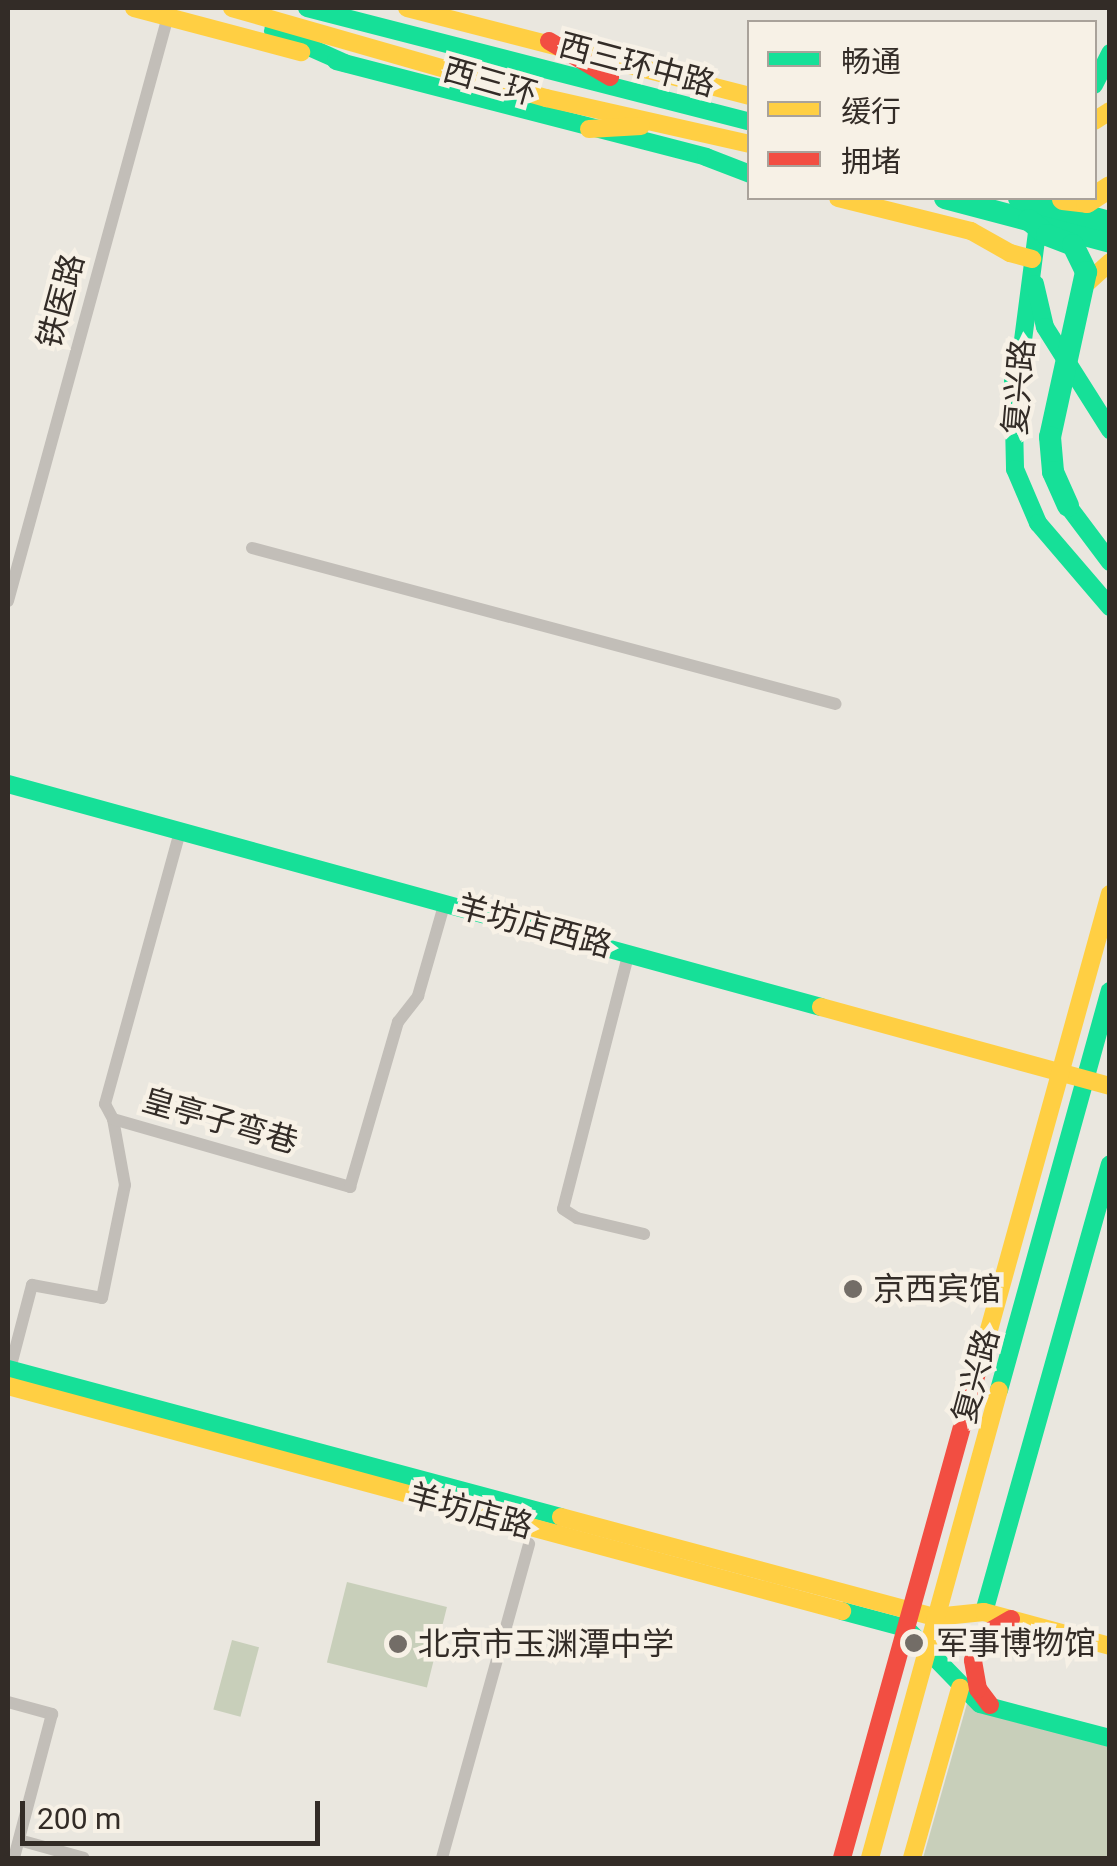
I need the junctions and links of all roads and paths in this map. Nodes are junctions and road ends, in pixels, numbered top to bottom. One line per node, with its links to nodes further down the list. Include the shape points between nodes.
1 (134, 8): 6 (main road)
2 (225, 8): 9 (main road)
3 (232, 8): 13 (main road, 西三环, via 546,98)
4 (306, 8): 11 (main road, 西三环)
5 (407, 8): 7 (main road, 西三环中路)
6 (168, 16): 9 (main road); 33 (street, 铁医路)
7 (549, 41): 11 (main road); 12 (main road, 西三环中路)
8 (1109, 55): 10 (main road)
9 (345, 64): 15 (main road)
10 (1097, 79)
11 (635, 91): 13 (main road, 西三环)
12 (747, 95)
13 (685, 119): 14 (main road, 西三环); 15 (main road); 16 (main road, 西三环)
14 (747, 122)
15 (589, 129): 17 (main road)
16 (747, 143)
17 (747, 173)
18 (846, 200): 23 (main road)
19 (974, 200): 21 (main road, bridge)
20 (979, 200): 23 (main road)
21 (1033, 204): 22 (main road, bridge); 24 (main road, bridge); 25 (main road, 复兴路); 27 (main road, bridge, via 1047,235 1073,245)
22 (1110, 222)
23 (971, 231): 25 (main road)
24 (1110, 242)
25 (1032, 259): 28 (main road, via 1045,327); 34 (main road, 复兴路, via 1012,388 1015,469 1038,523)
26 (1110, 262): 27 (main road)
27 (1088, 282): 29 (main road, bridge, via 1050,437 1053,472)
28 (1110, 430)
29 (1068, 506): 30 (main road); 32 (main road)
30 (1110, 540)
31 (252, 548): 35 (street)
32 (1110, 562)
33 (8, 601)
34 (1110, 607)
35 (836, 704)
36 (8, 784): 37 (main road, 羊坊店西路)
37 (180, 830): 39 (main road, 羊坊店西路); 45 (street, via 105,1104)
38 (1110, 894): 42 (main road, 复兴路)
39 (445, 902): 40 (main road, 羊坊店西路); 45 (street, 皇亭子弯巷, via 418,996 398,1022 350,1187)
40 (629, 952): 42 (main road, 羊坊店西路); 47 (street, via 563,1209)
41 (1110, 991): 43 (main road, 复兴路)
42 (1060, 1072): 43 (main road, 羊坊店西路); 52 (main road, 复兴路)
43 (1084, 1079): 44 (main road, 羊坊店西路); 51 (main road, 复兴路)
44 (1110, 1086)
45 (113, 1118): 48 (street, 皇亭子弯巷, via 125,1185 102,1298 32,1285)
46 (1110, 1164): 50 (main road)
47 (644, 1234)
48 (8, 1375): 52 (main road, 羊坊店路)
49 (529, 1544): 63 (street)
50 (984, 1612): 51 (main road); 53 (main road)
51 (935, 1617): 52 (main road); 54 (main road, 复兴路)
52 (908, 1619): 54 (main road, 羊坊店路); 64 (main road, 复兴路)
53 (1012, 1619): 55 (main road); 58 (main road, via 985,1634 973,1660 978,1690)
54 (927, 1646): 56 (main road, 羊坊店路); 65 (main road, 复兴路)
55 (1110, 1646)
56 (960, 1688): 58 (main road); 66 (main road)
57 (8, 1702): 60 (street, via 52,1714)
58 (992, 1707): 59 (main road)
59 (1110, 1738)
60 (19, 1840): 61 (street); 62 (street)
61 (14, 1858)
62 (84, 1858)
63 (442, 1858)
64 (842, 1858)
65 (870, 1858)
66 (912, 1858)

